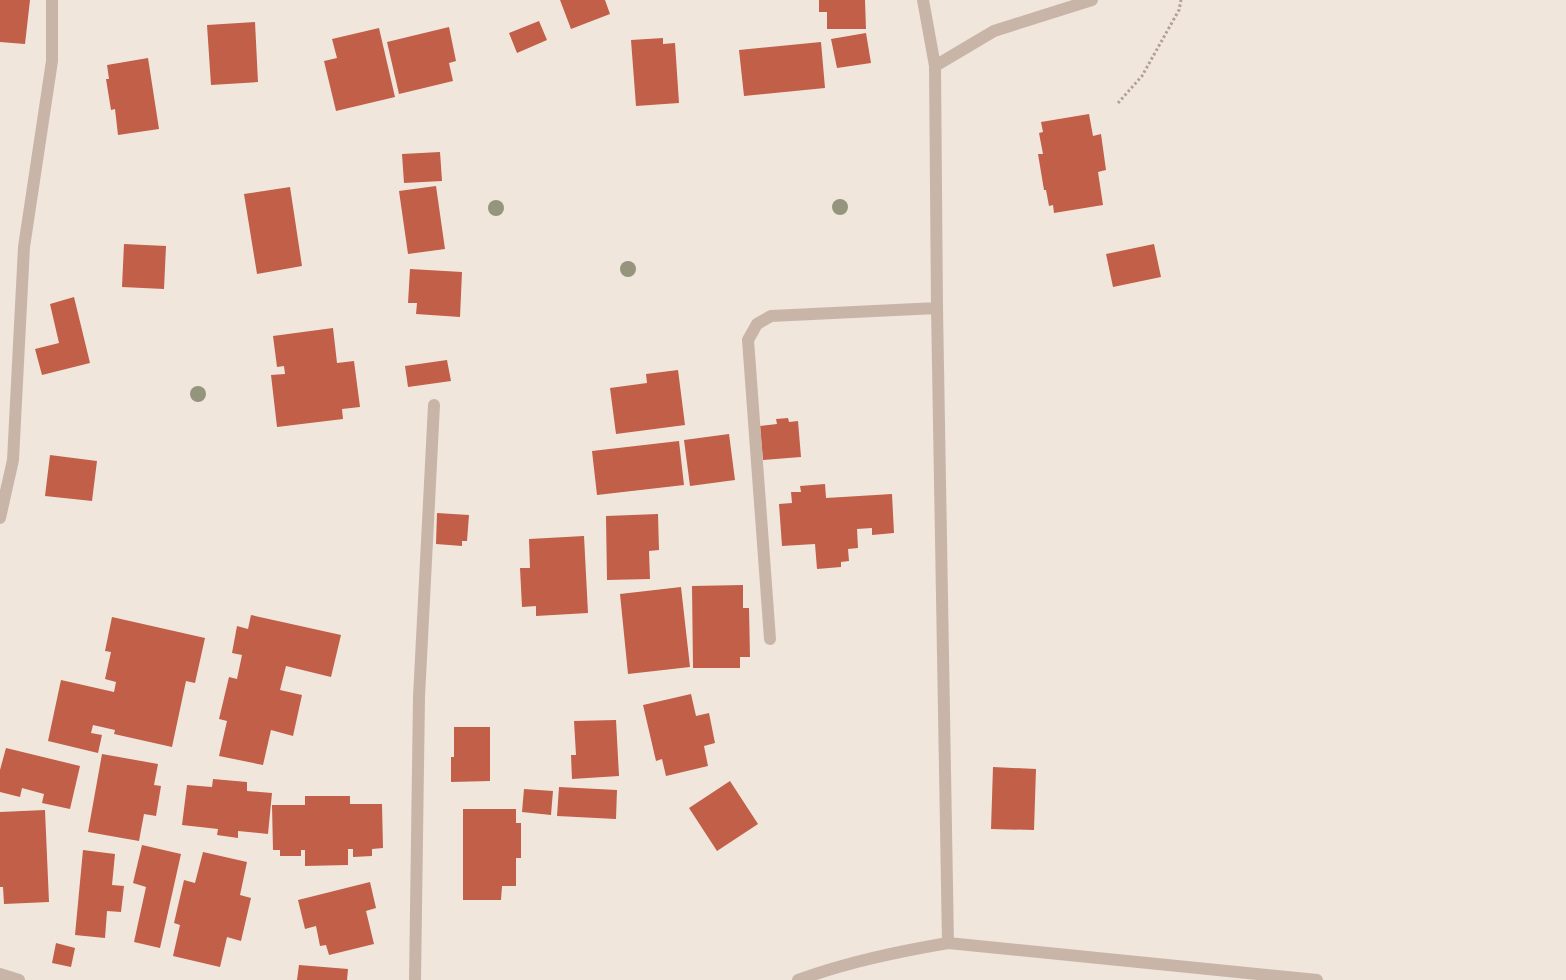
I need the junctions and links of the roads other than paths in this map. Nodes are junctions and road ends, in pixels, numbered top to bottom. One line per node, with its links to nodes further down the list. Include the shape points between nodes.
1 (52, 0): 7 (street, via 52,61 24,247 12,460)
2 (923, 0): 4 (street)
3 (1092, 0): 4 (street, via 994,31)
4 (935, 66): 5 (street)
5 (937, 308): 8 (street, via 771,316 757,324 748,340); 9 (street)
6 (434, 405): 12 (street, via 419,697)
7 (0, 518)
8 (770, 639)
9 (948, 944): 13 (street, via 894,952); 14 (street)
10 (0, 974): 11 (street)
11 (19, 980)
12 (415, 980)
13 (798, 980)
14 (1317, 980)

